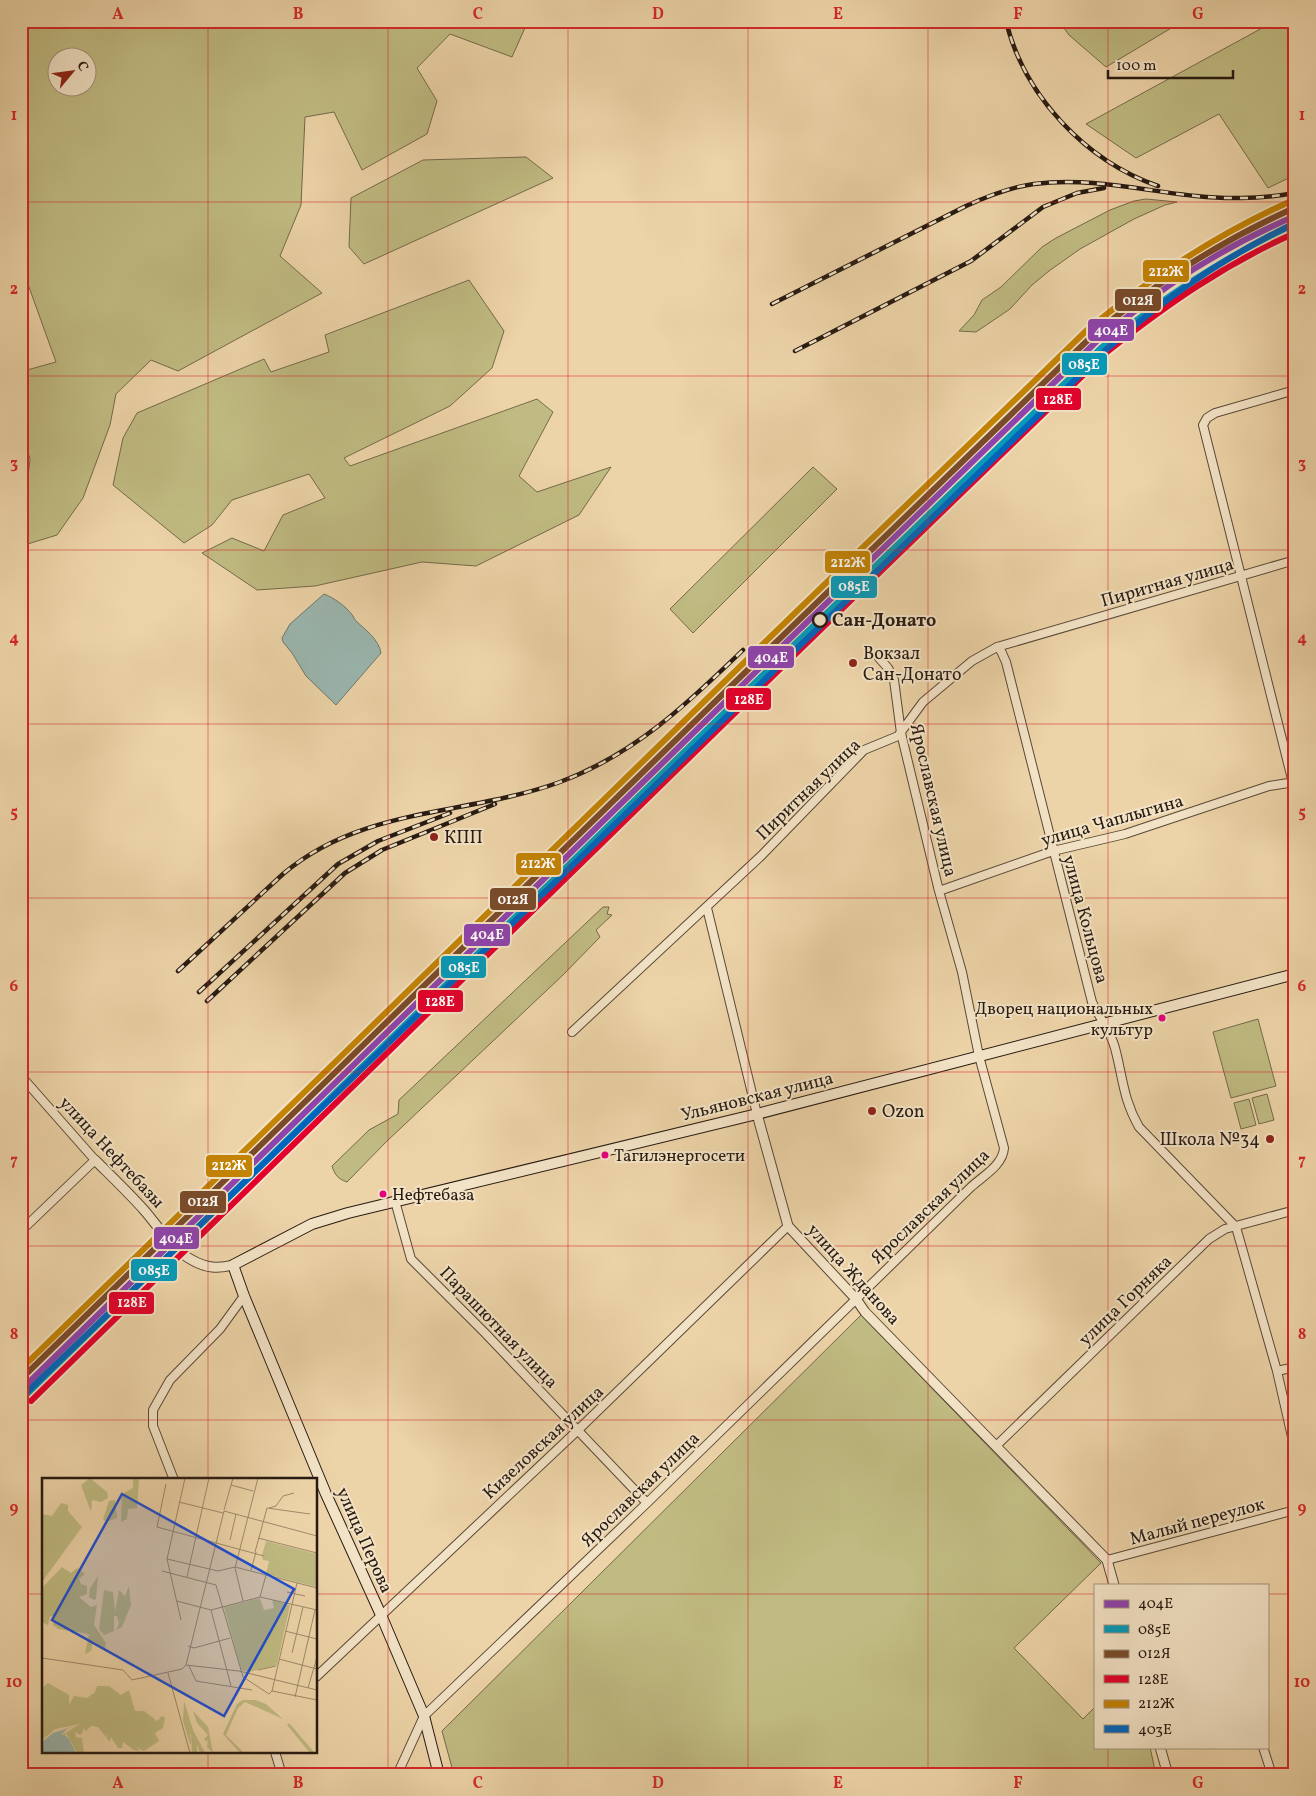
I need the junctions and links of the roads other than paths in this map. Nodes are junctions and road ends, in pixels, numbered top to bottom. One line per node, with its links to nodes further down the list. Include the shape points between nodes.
1 (1295, 390): 3 (street, via 1216,413 1203,425)
2 (1295, 560): 3 (street, Пиритная улица)
3 (1241, 576): 4 (street, Пиритная улица); 7 (street)
4 (997, 647): 6 (street, Пиритная улица, via 972,661 923,702); 9 (street, улица Кольцова, via 1006,662)
5 (879, 658): 6 (street, Ярославская улица, via 894,680)
6 (901, 733): 10 (street, Ярославская улица); 11 (street, Пиритная улица, via 864,750)
7 (1294, 782): 8 (street); 9 (street, улица Чаплыгина, via 1269,786 1125,834)
8 (1295, 791)
9 (1053, 851): 10 (street, улица Чаплыгина); 13 (street, улица Кольцова, via 1092,1002)
10 (940, 891): 15 (street, Ярославская улица, via 962,972)
11 (707, 908): 14 (street, Пиритная улица); 17 (street, улица Жданова)
12 (1295, 974): 13 (main road, Ульяновская улица)
13 (1103, 1025): 15 (main road, Ульяновская улица); 22 (street, улица Кольцова, via 1115,1047 1124,1093 1139,1127)
14 (572, 1032)
15 (979, 1056): 17 (main road, Ульяновская улица); 26 (street, Ярославская улица, via 1004,1148 1003,1155)
16 (21, 1076): 18 (street, улица Нефтебазы)
17 (757, 1114): 19 (main road, Ульяновская улица); 21 (street, улица Жданова)
18 (95, 1160): 23 (street); 24 (street, улица Нефтебазы, via 190,1259 210,1267)
19 (395, 1201): 24 (main road, Ульяновская улица, via 312,1224); 29 (street, Парашютная улица, via 411,1259)
20 (1295, 1210): 22 (street, улица Горняка)
21 (788, 1226): 26 (street, улица Жданова); 29 (street, Кизеловская улица)
22 (1236, 1227): 28 (street, улица Кольцова); 30 (street, улица Горняка, via 1218,1232 1209,1239)
23 (21, 1231)
24 (233, 1265): 25 (main road, улица Перова)
25 (244, 1296): 32 (street, via 220,1329 170,1380 153,1410 153,1426); 37 (main road, улица Перова, via 326,1494)
26 (856, 1299): 30 (street, улица Жданова); 33 (street, Ярославская улица)
27 (1295, 1367): 28 (street)
28 (1277, 1372): 31 (street, улица Кольцова)
29 (578, 1430): 33 (street, Парашютная улица); 37 (street, Кизеловская улица)
30 (996, 1446): 35 (street, улица Жданова)
31 (1295, 1450)
32 (173, 1478)
33 (647, 1503): 39 (street, Ярославская улица)
34 (1295, 1510): 35 (street, Малый переулок)
35 (1107, 1560): 36 (street, улица Жданова)
36 (1114, 1584)
37 (381, 1615): 38 (street, Кизеловская улица); 39 (main road, улица Перова)
38 (318, 1675)
39 (424, 1716): 44 (street, Ярославская улица); 45 (main road, улица Перова)
40 (1160, 1748): 46 (street)
41 (1263, 1748): 47 (street)
42 (276, 1754): 43 (street)
43 (282, 1775)
44 (397, 1775)
45 (439, 1775)
46 (1168, 1775)
47 (1272, 1775)

